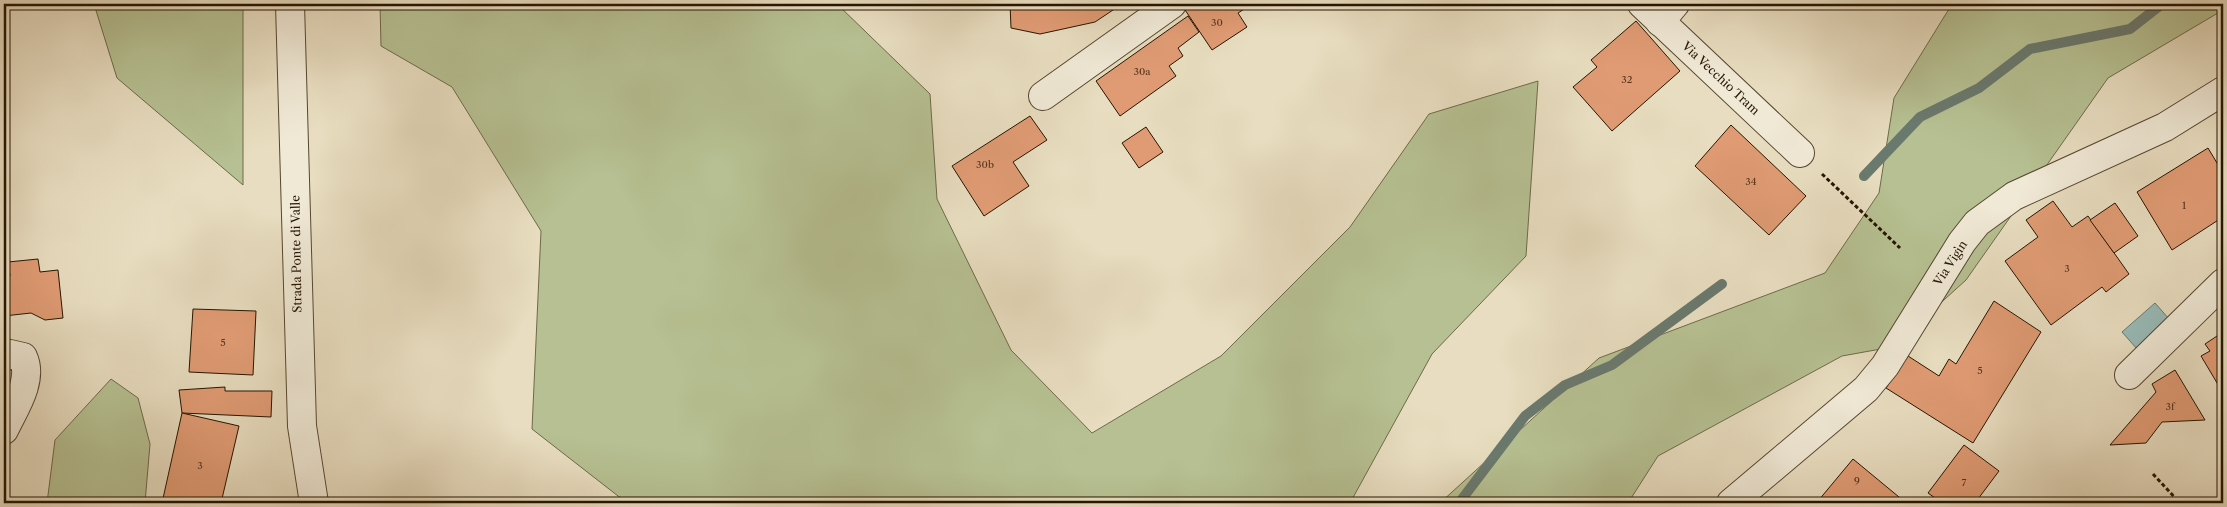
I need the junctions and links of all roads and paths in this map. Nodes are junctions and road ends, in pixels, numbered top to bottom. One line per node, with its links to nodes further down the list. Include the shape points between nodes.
1 (290, 4): 13 (street, Strada Ponte di Valle, via 302,426)
2 (1172, 4): 5 (street)
3 (1659, 10): 6 (street, Via Vecchio Tram)
4 (2223, 91): 14 (street, Via Vigìn, via 2166,127 2014,196 1983,218 1962,242 1885,366 1866,389)
5 (1043, 96)
6 (1800, 152): 7 (path)
7 (1900, 248)
8 (2223, 283): 10 (street)
9 (4, 358): 11 (street, via 10,354 23,357 26,374)
10 (2129, 375)
11 (4, 430)
12 (2153, 474): 15 (path)
13 (314, 503)
14 (1731, 503)
15 (2180, 503)

